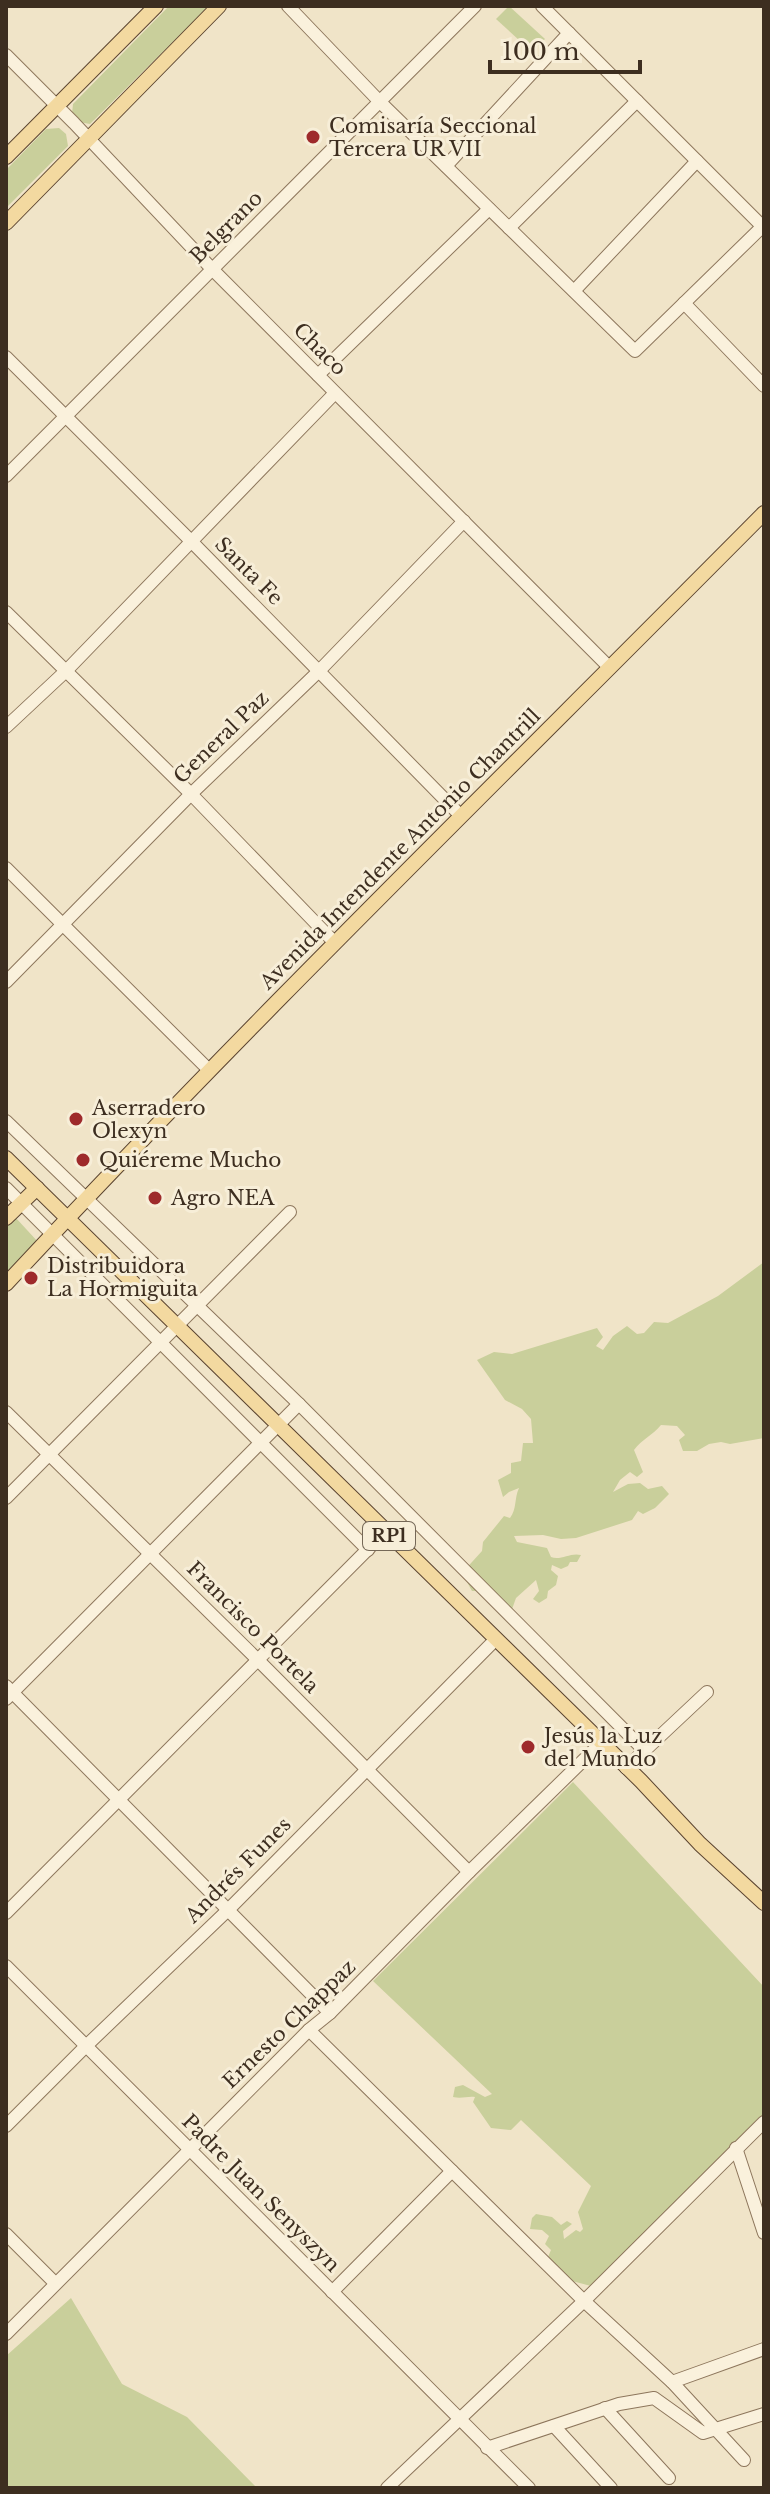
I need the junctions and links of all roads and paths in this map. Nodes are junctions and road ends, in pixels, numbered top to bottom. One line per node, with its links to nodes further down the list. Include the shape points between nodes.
1 (156, 6): 10 (main road)
2 (219, 6): 11 (main road)
3 (288, 6): 9 (street)
4 (475, 6): 9 (street, Belgrano)
5 (542, 6): 6 (street)
6 (569, 33): 8 (street); 14 (street)
7 (6, 55): 10 (street, Chaco)
8 (637, 101): 13 (street); 18 (street)
9 (380, 102): 14 (street); 19 (street, Belgrano)
10 (58, 107): 11 (street, Chaco); 12 (main road)
11 (89, 139): 16 (main road); 19 (street, Chaco)
12 (6, 157)
13 (697, 161): 17 (street); 20 (street)
14 (446, 166): 15 (street)
15 (489, 209): 18 (street); 23 (street)
16 (6, 223)
17 (763, 227): 21 (street)
18 (509, 228): 20 (street)
19 (212, 269): 23 (street, Chaco); 26 (street, Belgrano)
20 (574, 291): 21 (street, via 635,351)
21 (684, 303): 24 (street)
22 (6, 357): 26 (street, Santa Fe)
23 (318, 375): 25 (street, Chaco)
24 (764, 386)
25 (335, 393): 29 (street, Chaco); 30 (street)
26 (67, 417): 27 (street, Belgrano); 30 (street, Santa Fe)
27 (6, 476)
28 (764, 513): 32 (main road, Avenida Intendente Antonio Chantrill)
29 (464, 521): 32 (street, Chaco); 34 (street, General Paz)
30 (191, 541): 33 (street); 34 (street, Santa Fe)
31 (6, 612): 33 (street)
32 (610, 668): 37 (main road, Avenida Intendente Antonio Chantrill)
33 (67, 670): 35 (street); 36 (street)
34 (319, 671): 36 (street, General Paz); 37 (street, Santa Fe)
35 (6, 727)
36 (191, 794): 39 (street, General Paz); 40 (street)
37 (460, 815): 40 (main road, Avenida Intendente Antonio Chantrill)
38 (6, 868): 39 (street)
39 (63, 924): 41 (street, General Paz); 42 (street)
40 (335, 943): 42 (main road, Avenida Intendente Antonio Chantrill)
41 (6, 982)
42 (209, 1070): 47 (main road, Avenida Intendente Antonio Chantrill)
43 (6, 1121): 47 (street)
44 (6, 1158): 46 (main road, RP1)
45 (6, 1188): 48 (street)
46 (37, 1188): 48 (main road); 50 (main road, RP1)
47 (86, 1198): 50 (main road, Avenida Intendente Antonio Chantrill); 54 (street)
48 (21, 1203): 51 (main road); 52 (street)
49 (290, 1212): 54 (street)
50 (68, 1217): 52 (main road, Avenida Intendente Antonio Chantrill); 55 (main road, RP1)
51 (6, 1218)
52 (52, 1234): 53 (main road, Avenida Intendente Antonio Chantrill); 56 (street)
53 (6, 1284)
54 (197, 1308): 55 (street); 57 (street)
55 (178, 1326): 56 (street); 59 (main road, RP1)
56 (161, 1342): 60 (street); 61 (street)
57 (299, 1404): 59 (street); 71 (street)
58 (6, 1412): 61 (street, Francisco Portela)
59 (278, 1425): 60 (street); 63 (main road, RP1)
60 (261, 1442): 64 (street); 65 (street)
61 (49, 1455): 62 (street); 65 (street, Francisco Portela)
62 (6, 1498)
63 (385, 1532): 64 (street); 66 (main road, RP1)
64 (368, 1550): 67 (street)
65 (150, 1554): 67 (street, Francisco Portela); 68 (street)
66 (495, 1640): 70 (main road, RP1); 73 (street, Andrés Funes)
67 (258, 1660): 73 (street, Francisco Portela); 74 (street)
68 (8, 1692): 74 (street)
69 (707, 1692): 71 (street)
70 (601, 1743): 72 (main road, RP1); 75 (street, Ernesto Chappaz)
71 (644, 1750): 72 (street)
72 (626, 1768): 76 (main road, RP1)
73 (367, 1769): 75 (street, Francisco Portela); 77 (street, Andrés Funes)
74 (119, 1799): 77 (street); 78 (street)
75 (469, 1872): 80 (street, Ernesto Chappaz)
76 (764, 1903)
77 (228, 1910): 80 (street); 82 (street, Andrés Funes)
78 (6, 1913)
79 (6, 1966): 82 (street, Padre Juan Senyszyn)
80 (330, 2013): 81 (street, Ernesto Chappaz)
81 (309, 2030): 86 (street, Ernesto Chappaz); 87 (street)
82 (86, 2046): 84 (street, Andrés Funes); 86 (street, Padre Juan Senyszyn)
83 (764, 2122): 85 (street)
84 (6, 2126)
85 (736, 2148): 88 (street); 92 (street)
86 (190, 2150): 90 (street, Ernesto Chappaz); 91 (street, Padre Juan Senyszyn)
87 (452, 2171): 91 (street); 92 (street)
88 (764, 2233)
89 (6, 2234): 90 (street)
90 (55, 2283): 93 (street, Ernesto Chappaz)
91 (332, 2292): 98 (street, Padre Juan Senyszyn)
92 (584, 2301): 95 (street); 98 (street)
93 (6, 2334)
94 (764, 2349): 95 (street)
95 (672, 2382): 100 (street)
96 (605, 2408): 99 (street); 100 (street, via 654,2398 703,2433); 103 (street)
97 (764, 2414): 100 (street)
98 (460, 2421): 101 (street, Padre Juan Senyszyn); 104 (street)
99 (554, 2426): 101 (street); 106 (street)
100 (716, 2429): 102 (street)
101 (487, 2448): 105 (street, Padre Juan Senyszyn)
102 (744, 2460)
103 (669, 2478)
104 (387, 2488)
105 (529, 2488)
106 (611, 2488)

